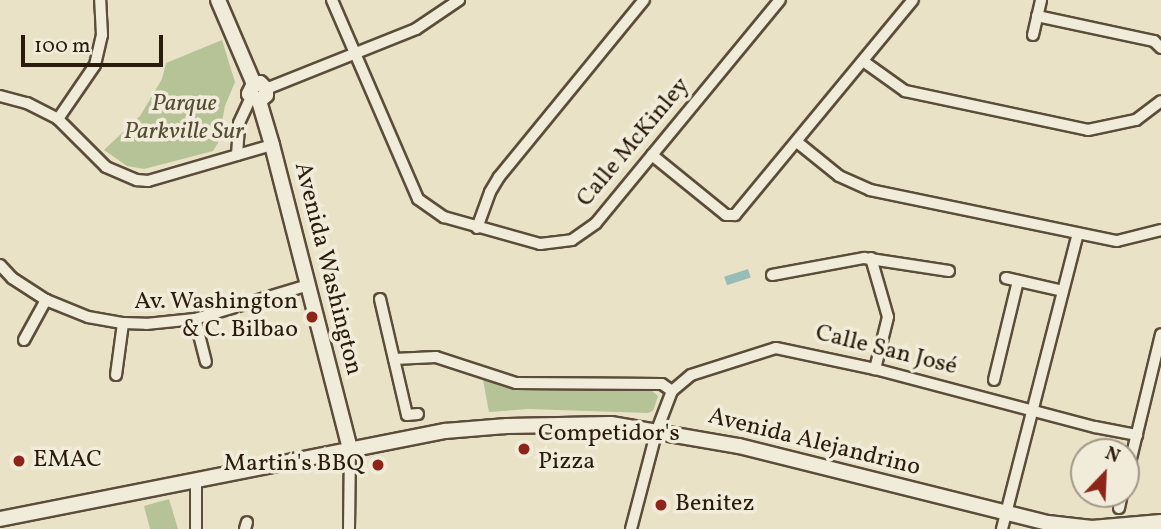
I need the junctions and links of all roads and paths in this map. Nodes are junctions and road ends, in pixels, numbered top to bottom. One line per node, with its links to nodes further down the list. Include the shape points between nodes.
1 (100, 0): 17 (street, via 102,35 95,65)
2 (218, 0): 14 (street, Avenida Washington)
3 (332, 0): 12 (street, Calle McKinley)
4 (459, 0): 12 (street, via 416,29)
5 (644, 0): 22 (street, via 499,177)
6 (780, 0): 21 (street, Calle McKinley)
7 (913, 0): 13 (street)
8 (1041, 0): 9 (street)
9 (1037, 16): 10 (street); 11 (street, via 1154,41)
10 (1033, 35)
11 (1161, 48)
12 (355, 55): 14 (street); 22 (street, Calle McKinley, via 418,199 444,217)
13 (863, 61): 16 (street, via 905,91 1088,130 1136,120); 18 (street)
14 (257, 93): 19 (street, Avenida Washington); 20 (street, via 239,123)
15 (0, 96): 17 (street)
16 (1161, 101)
17 (58, 119): 20 (street, via 106,167 137,180 148,181)
18 (797, 142): 21 (street, via 740,211 726,215); 24 (street, via 839,176 870,190)
19 (272, 145): 20 (street); 31 (street, Avenida Washington)
20 (237, 155)
21 (652, 155): 22 (street, Calle McKinley, via 597,223 572,240 540,244)
22 (477, 228)
23 (1161, 230): 24 (street, via 1117,241)
24 (1078, 234): 32 (street)
25 (871, 258): 27 (street); 28 (street); 41 (street, via 888,317)
26 (0, 265): 34 (street)
27 (949, 271)
28 (772, 275)
29 (1006, 278): 30 (street)
30 (1018, 281): 32 (street); 43 (street)
31 (308, 285): 35 (street); 50 (street, Avenida Washington)
32 (1063, 292): 45 (street)
33 (380, 299): 39 (street)
34 (46, 300): 36 (street, via 88,317); 38 (street)
35 (195, 318): 36 (street); 40 (street)
36 (123, 323): 42 (street)
37 (1161, 334): 48 (street)
38 (24, 340)
39 (394, 359): 44 (street, via 436,356 516,383 662,384); 46 (street, via 407,415)
40 (206, 362)
41 (875, 369): 44 (street, Calle San José, via 776,348 701,370); 45 (street, Calle San José)
42 (116, 375)
43 (994, 380)
44 (672, 391): 47 (street)
45 (1033, 410): 48 (street, Calle San José); 52 (street)
46 (418, 414)
47 (657, 430): 50 (street, Avenida Alejandrino, via 611,424 478,427); 52 (street, Avenida Alejandrino); 58 (street)
48 (1137, 435): 49 (street)
49 (1136, 438)
50 (350, 448): 51 (street, Avenida Alejandrino); 57 (street)
51 (196, 480): 53 (street, Avenida Alejandrino); 56 (street)
52 (1006, 514): 55 (street, Avenida Alejandrino, via 1069,526); 59 (street)
53 (0, 519)
54 (1161, 522): 55 (street, Avenida Alejandrino)
55 (1137, 528)
56 (196, 529)
57 (349, 529)
58 (631, 529)
59 (1002, 529)

